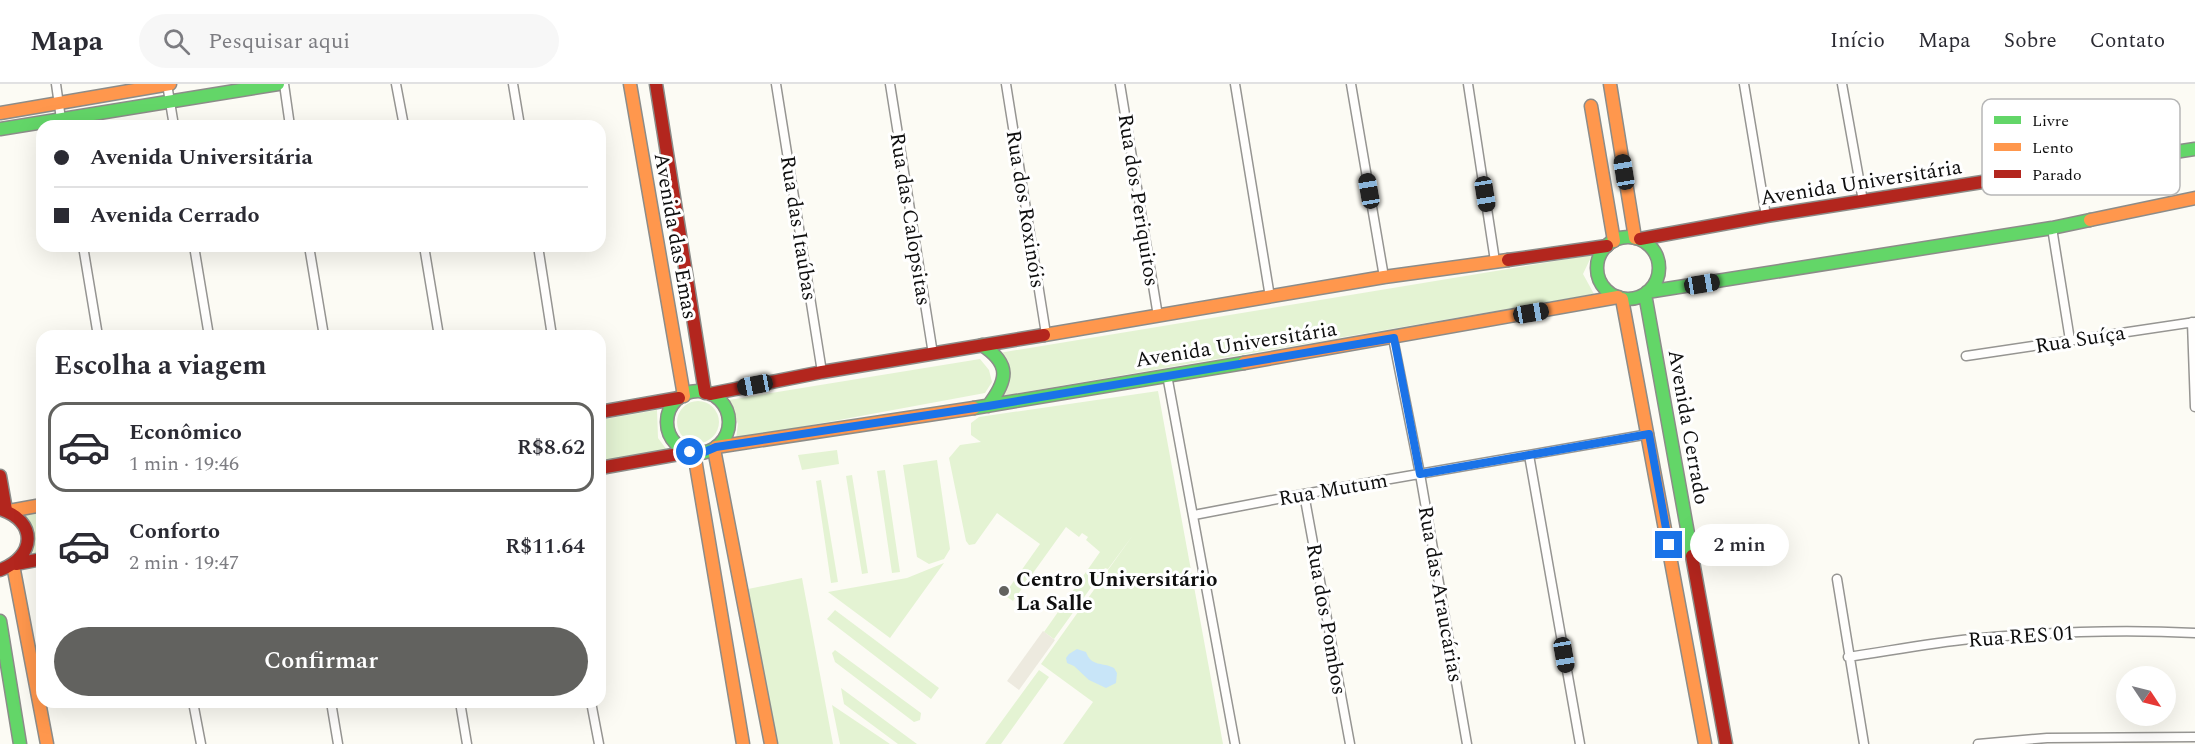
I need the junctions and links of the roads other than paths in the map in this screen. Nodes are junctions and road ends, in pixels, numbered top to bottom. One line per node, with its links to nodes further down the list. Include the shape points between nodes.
1 (56, 84): 20 (street)
2 (168, 84): 19 (street); 20 (main road)
3 (278, 84): 19 (main road)
4 (284, 84): 26 (street)
5 (396, 84): 27 (street)
6 (513, 84): 28 (street)
7 (630, 84): 66 (main road, Avenida das Emas)
8 (656, 84): 65 (main road, Avenida das Emas)
9 (776, 84): 63 (street, Rua das Itaúbas)
10 (890, 84): 61 (street, Rua das Calopsitas)
11 (1006, 84): 57 (street, Rua dos Roxinóis)
12 (1120, 84): 50 (street, Rua dos Periquitos)
13 (1235, 84): 48 (street)
14 (1351, 84): 46 (street)
15 (1468, 84): 45 (street)
16 (1610, 84): 38 (main road)
17 (1744, 84): 36 (street)
18 (1842, 84): 35 (street)
19 (170, 101): 24 (main road); 25 (street)
20 (59, 103): 22 (main road); 23 (street)
21 (1591, 106): 39 (main road)
22 (0, 113)
23 (62, 120)
24 (77, 120)
25 (173, 120)
26 (289, 120)
27 (403, 120)
28 (519, 120)
29 (36, 126): 30 (main road)
30 (0, 129)
31 (2195, 149): 32 (main road, Avenida Universitária)
32 (2180, 151)
33 (1982, 182): 35 (main road, Avenida Universitária)
34 (2195, 198): 37 (main road)
35 (1863, 201): 36 (main road, Avenida Universitária)
36 (1766, 216): 38 (main road, Avenida Universitária)
37 (2052, 228): 47 (main road); 59 (street)
38 (1638, 239): 39 (main road, via 1622,238); 47 (main road, via 1649,245 1659,264 1656,283)
39 (1611, 244): 45 (main road, Avenida Universitária); 49 (main road, via 1598,261 1598,272 1605,290)
40 (84, 252): 52 (street)
41 (195, 252): 53 (street)
42 (310, 252): 54 (street)
43 (425, 252): 55 (street)
44 (539, 252): 56 (street)
45 (1495, 261): 46 (main road, Avenida Universitária)
46 (1384, 278): 48 (main road, Avenida Universitária)
47 (1646, 293): 49 (main road, via 1633,299); 108 (main road, Avenida Cerrado)
48 (1270, 297): 50 (main road, Avenida Universitária)
49 (1620, 298): 58 (main road, Avenida Universitária); 70 (main road, Avenida Cerrado)
50 (1158, 316): 57 (main road, Avenida Universitária)
51 (2193, 322): 59 (street, Rua Suíça); 68 (street)
52 (97, 330)
53 (208, 330)
54 (323, 330)
55 (438, 330)
56 (551, 330)
57 (1046, 334): 60 (main road, Avenida Universitária)
58 (1394, 338): 64 (main road, Avenida Universitária); 75 (street, Rua das Araucárias)
59 (2070, 340): 62 (street, Rua Suíça)
60 (982, 345): 61 (main road, Avenida Universitária); 67 (main road, via 993,351 1004,369 1003,386)
61 (933, 354): 63 (main road, Avenida Universitária)
62 (1966, 356)
63 (822, 372): 65 (main road, Avenida Universitária)
64 (1167, 375): 67 (main road, Avenida Universitária); 80 (street)
65 (708, 393): 66 (main road, via 691,392); 71 (main road, via 719,399 729,418 725,437)
66 (682, 397): 69 (main road); 72 (main road, via 672,406 667,426 675,444)
67 (988, 406): 71 (main road, Avenida Universitária)
68 (2195, 407)
69 (606, 411)
70 (1649, 434): 73 (street, Rua Mutum); 107 (main road, Avenida Cerrado)
71 (715, 448): 72 (main road); 102 (main road)
72 (692, 453): 74 (main road); 101 (main road)
73 (1529, 455): 75 (street, Rua Mutum); 106 (street)
74 (606, 467)
75 (1420, 474): 77 (street, Rua Mutum); 105 (street, Rua das Araucárias)
76 (0, 476): 79 (main road)
77 (1304, 494): 80 (street, Rua Mutum); 104 (street, Rua dos Pombos)
78 (36, 506): 79 (main road)
79 (5, 510): 82 (main road, via 25,524 28,538 26,552)
80 (1194, 515): 103 (street)
81 (36, 561): 82 (main road)
82 (15, 565): 83 (main road); 88 (main road)
83 (0, 570)
84 (1837, 579): 87 (street)
85 (0, 621): 95 (main road)
86 (2195, 633): 87 (street, Rua RES 01, via 2040,633)
87 (1848, 657): 109 (street)
88 (36, 682)
89 (41, 708): 96 (main road)
90 (194, 708): 97 (street)
91 (332, 708): 98 (street)
92 (461, 708): 99 (street)
93 (592, 708): 100 (street)
94 (2195, 737): 110 (street, via 2047,738)
95 (20, 744)
96 (47, 744)
97 (201, 744)
98 (338, 744)
99 (467, 744)
100 (599, 744)
101 (744, 744)
102 (771, 744)
103 (1235, 744)
104 (1350, 744)
105 (1467, 744)
106 (1580, 744)
107 (1705, 744)
108 (1724, 744)
109 (1864, 744)
110 (1978, 744)

